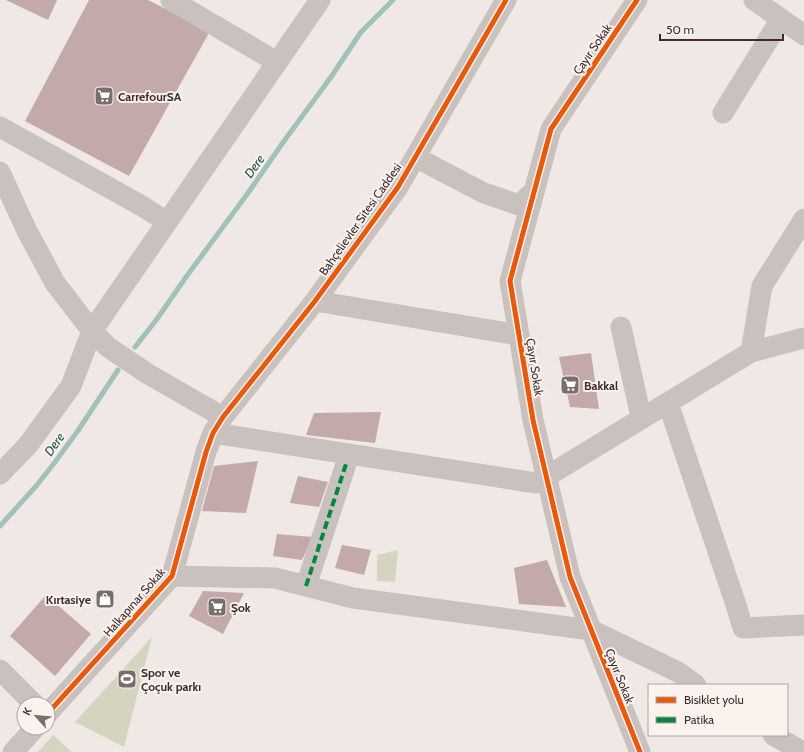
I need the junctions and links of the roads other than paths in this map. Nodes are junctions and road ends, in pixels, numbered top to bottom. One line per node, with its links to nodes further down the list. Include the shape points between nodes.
1 (171, 0): 8 (street)
2 (320, 0): 8 (street)
3 (506, 0): 11 (street, Bahçelievler Sitesi Caddesi)
4 (637, 0): 13 (street, Çayır Sokak, via 551,129)
5 (754, 0): 6 (street)
6 (782, 19): 7 (street); 9 (street)
7 (804, 35)
8 (277, 62): 15 (street)
9 (723, 113)
10 (0, 127): 15 (street)
11 (415, 157): 13 (street, via 484,193 519,205); 16 (street, Bahçelievler Sitesi Caddesi, via 398,187)
12 (0, 172): 18 (street, via 26,229 55,283)
13 (534, 191): 19 (street, Çayır Sokak, via 510,281)
14 (804, 219): 21 (street, via 762,286)
15 (167, 222): 18 (street)
16 (315, 301): 19 (street); 24 (street, Bahçelievler Sitesi Caddesi)
17 (621, 327): 23 (street)
18 (92, 331): 24 (street, via 108,347); 26 (street, via 71,386 28,445)
19 (519, 336): 27 (street, Çayır Sokak)
20 (804, 338): 21 (street)
21 (751, 352): 22 (street)
22 (668, 403): 23 (street); 30 (street, via 743,628)
23 (643, 418): 27 (street)
24 (218, 425): 27 (street, via 536,483); 28 (street, Halkapınar Sokak, via 206,452)
25 (347, 461): 29 (street)
26 (0, 474)
27 (546, 478): 31 (street, Çayır Sokak, via 570,577)
28 (172, 576): 29 (street, via 275,578); 35 (street, Halkapınar Sokak)
29 (306, 586): 31 (street, via 353,598)
30 (804, 625)
31 (591, 630): 33 (street, via 678,672); 39 (street, Çayır Sokak)
32 (0, 670): 34 (street)
33 (695, 684)
34 (26, 696)
35 (56, 704)
36 (28, 736): 38 (street)
37 (775, 736): 40 (street)
38 (13, 752)
39 (640, 752)
40 (803, 752)

